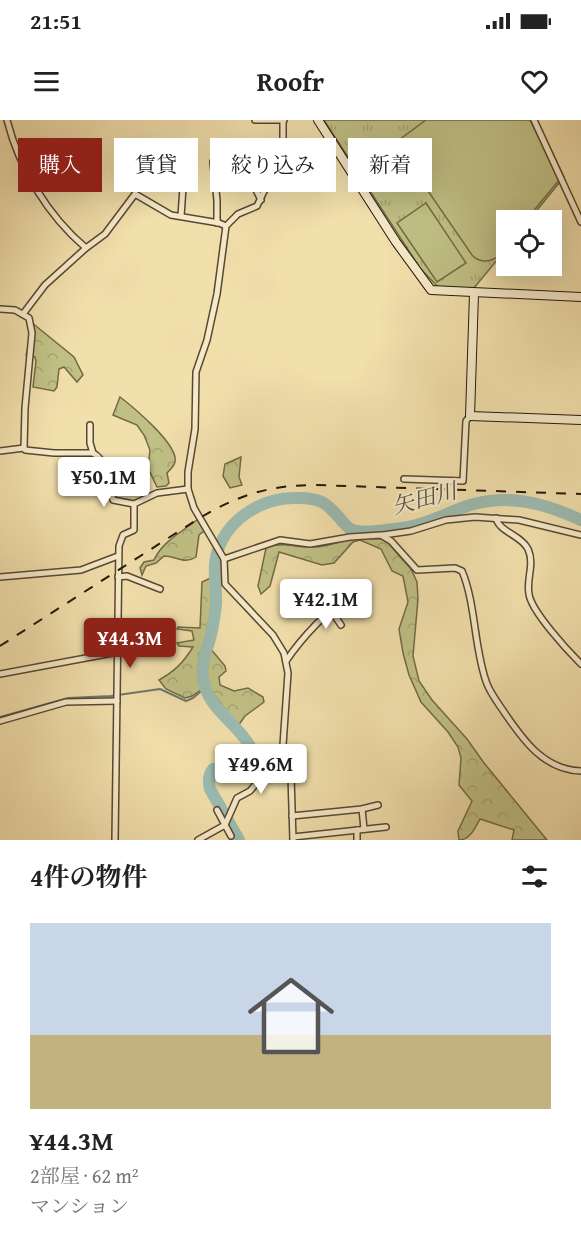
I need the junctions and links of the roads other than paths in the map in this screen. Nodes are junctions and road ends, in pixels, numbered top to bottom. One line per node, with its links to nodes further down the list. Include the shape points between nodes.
1 (7, 120): 14 (street, via 11,139 39,195 66,232)
2 (256, 120): 3 (street)
3 (284, 120): 9 (street, via 278,174 267,185)
4 (318, 120): 15 (street, via 431,291)
5 (534, 120): 11 (street)
6 (183, 192): 10 (street)
7 (216, 192): 12 (street)
8 (257, 192): 9 (street)
9 (261, 200): 13 (street)
10 (181, 216): 12 (street); 14 (street, via 171,215 135,194 105,234)
11 (581, 222)
12 (217, 223): 13 (street)
13 (226, 226): 26 (street, via 217,294 196,372)
14 (86, 248): 18 (street, via 45,285)
15 (474, 294): 16 (street); 19 (street)
16 (581, 297)
17 (0, 309): 18 (street)
18 (23, 315): 22 (street, via 29,318 32,333)
19 (470, 416): 20 (street); 25 (street, via 466,421 463,481)
20 (581, 420)
21 (90, 425): 24 (street)
22 (24, 448): 23 (street); 24 (street, via 37,453)
23 (0, 451)
24 (93, 453): 27 (street, via 104,464 113,500)
25 (404, 479)
26 (188, 489): 27 (street, via 157,493); 32 (street, via 194,508)
27 (134, 504): 31 (street, via 134,530 123,535)
28 (496, 518): 29 (street, via 446,520); 30 (street); 42 (street, via 528,549 532,564 530,601)
29 (381, 535): 32 (street, via 310,544 280,540); 47 (street, via 417,570 462,571 491,693 534,751 561,768)
30 (581, 535)
31 (118, 556): 33 (street); 34 (street, via 81,570)
32 (223, 558): 41 (street, via 225,584 273,634)
33 (118, 577): 35 (street, via 127,576); 40 (street)
34 (0, 578)
35 (160, 589)
36 (356, 589): 38 (street)
37 (322, 603): 38 (street)
38 (330, 609): 39 (street); 41 (street)
39 (341, 625)
40 (118, 652): 43 (street); 44 (street)
41 (286, 661): 46 (street)
42 (581, 664)
43 (0, 674)
44 (117, 701): 45 (street, via 66,702); 57 (street)
45 (0, 721)
46 (284, 761): 51 (street, via 291,776); 52 (street, via 274,762 250,791 239,796)
47 (581, 771)
48 (378, 805): 49 (street)
49 (362, 809): 51 (street); 54 (street)
50 (217, 810): 52 (street)
51 (292, 816): 56 (street)
52 (225, 824): 55 (street); 58 (street)
53 (386, 827): 54 (street)
54 (361, 830): 56 (street); 59 (street)
55 (231, 836)
56 (293, 839)
57 (115, 840)
58 (198, 840)
59 (357, 840)

